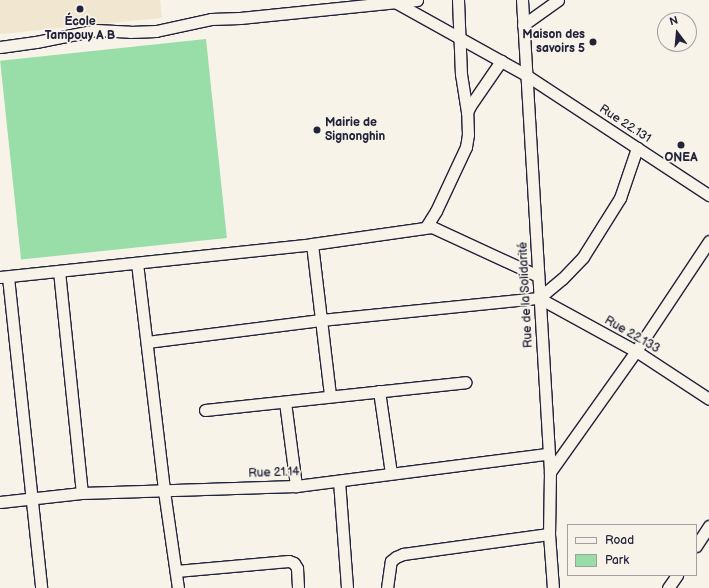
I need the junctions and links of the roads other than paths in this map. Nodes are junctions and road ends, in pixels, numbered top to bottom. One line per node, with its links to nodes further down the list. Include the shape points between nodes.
1 (417, 0): 5 (street)
2 (458, 0): 7 (street)
3 (522, 0): 6 (street, Rue de la Solidarité)
4 (558, 0): 6 (street)
5 (396, 1): 7 (street, Rue 22.131); 8 (street, via 255,17 211,19 156,31 96,30)
6 (523, 25): 10 (street, Rue de la Solidarité)
7 (460, 38): 9 (street, Rue 22.131); 11 (street, via 461,74)
8 (0, 47)
9 (501, 61): 10 (street, Rue 22.131); 11 (street, via 478,92)
10 (526, 75): 12 (street, Rue 22.131); 19 (street, Rue de la Solidarité)
11 (468, 112): 14 (street, via 466,147)
12 (637, 148): 13 (street, Rue 22.131); 21 (street, via 620,198 583,257)
13 (709, 195)
14 (426, 227): 16 (street); 19 (street, via 440,229)
15 (709, 241): 24 (street)
16 (312, 244): 17 (street); 22 (street)
17 (137, 263): 18 (street); 23 (street)
18 (59, 271): 20 (street); 37 (street)
19 (538, 276): 21 (street, Rue de la Solidarité)
20 (4, 277): 38 (street)
21 (539, 298): 22 (street); 24 (street, Rue 22.133); 31 (street, Rue de la Solidarité)
22 (321, 320): 23 (street); 27 (street)
23 (147, 342): 36 (street)
24 (636, 351): 28 (street, Rue 22.133); 32 (street)
25 (466, 382): 26 (street)
26 (379, 391): 27 (street); 33 (street)
27 (330, 396): 29 (street)
28 (709, 399)
29 (285, 402): 30 (street); 35 (street)
30 (205, 410)
31 (547, 454): 32 (street, Rue de la Solidarité); 33 (street, Rue 21.14)
32 (550, 472): 41 (street, Rue de la Solidarité)
33 (391, 474): 34 (street, Rue 21.14)
34 (339, 482): 35 (street, Rue 21.14); 48 (street)
35 (296, 486): 36 (street, Rue 21.14, via 214,487)
36 (164, 491): 37 (street, Rue 21.14); 43 (street)
37 (82, 493): 38 (street, Rue 21.14)
38 (31, 498): 39 (street, Rue 21.14); 45 (street)
39 (0, 502)
40 (709, 526): 42 (street)
41 (549, 534): 49 (street, via 403,554 391,562); 50 (street, Rue de la Solidarité)
42 (697, 544)
43 (176, 571): 46 (street); 47 (street, via 289,561 297,568)
44 (676, 576): 51 (street)
45 (41, 588)
46 (178, 588)
47 (298, 588)
48 (347, 588)
49 (387, 588)
50 (553, 588)
51 (668, 588)

